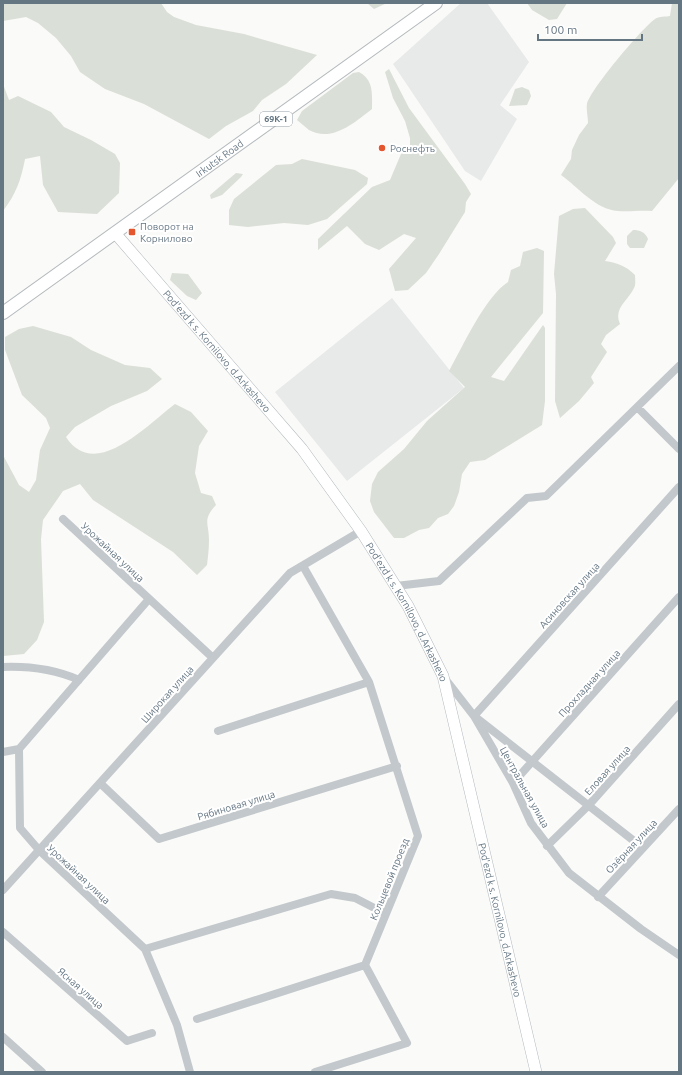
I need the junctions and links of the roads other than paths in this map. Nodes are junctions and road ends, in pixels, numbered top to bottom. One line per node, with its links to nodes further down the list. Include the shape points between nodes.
1 (436, 3): 2 (main road, Irkutsk Road / 69К-1)
2 (114, 233): 3 (main road, Irkutsk Road / 69К-1); 9 (street, Pod'ezd k s. Kornilovo, d.Arkashevo, via 302,449)
3 (3, 313)
4 (679, 366): 5 (street)
5 (637, 407): 6 (street); 11 (street, via 546,496 527,498 439,581)
6 (679, 449)
7 (679, 487): 20 (street, Асиновская улица)
8 (64, 519): 13 (street, Урожайная улица)
9 (361, 531): 10 (street, Широкая улица); 11 (street, Pod'ezd k s. Kornilovo, d.Arkashevo)
10 (303, 566): 14 (street, Широкая улица, via 290,573); 18 (street, Кольцевой проезд)
11 (396, 586): 16 (street, Pod'ezd k s. Kornilovo, d.Arkashevo)
12 (679, 597): 24 (street, Прохладная улица)
13 (149, 599): 14 (street, Урожайная улица); 17 (street)
14 (213, 658): 26 (street, Широкая улица)
15 (3, 667): 17 (street, via 30,666 62,672)
16 (443, 676): 20 (street, Центральная улица); 46 (street, Pod'ezd k s. Kornilovo, d.Arkashevo)
17 (79, 680): 22 (street)
18 (369, 682): 21 (street); 25 (street, Кольцевой проезд)
19 (679, 704): 28 (street, Еловая улица)
20 (474, 716): 24 (street); 27 (street, Центральная улица)
21 (218, 731)
22 (19, 749): 23 (street); 32 (street, Урожайная улица, via 20,828)
23 (3, 752)
24 (532, 762): 27 (street, Прохладная улица); 28 (street)
25 (397, 766): 26 (street, Рябиновая улица, via 159,839); 35 (street, Кольцевой проезд, via 418,836)
26 (100, 783): 32 (street, Широкая улица)
27 (513, 783): 30 (street, Центральная улица, via 531,823)
28 (588, 806): 30 (street, Еловая улица); 31 (street)
29 (679, 809): 31 (street, Озёрная улица)
30 (547, 846): 34 (street, Центральная улица, via 569,873)
31 (643, 848): 34 (street, Озёрная улица)
32 (39, 850): 33 (street, Широкая улица); 37 (street, Урожайная улица)
33 (3, 890)
34 (598, 897): 38 (street, Центральная улица)
35 (386, 914): 37 (street, via 355,898 331,894); 39 (street, Кольцевой проезд)
36 (3, 932): 41 (street, Ясная улица, via 127,1041)
37 (146, 948): 44 (street, via 177,1025)
38 (679, 955)
39 (365, 965): 40 (street); 45 (street, via 407,1044)
40 (197, 1019)
41 (152, 1033)
42 (3, 1037): 43 (street)
43 (42, 1072)
44 (190, 1072)
45 (316, 1072)
46 (536, 1072)

